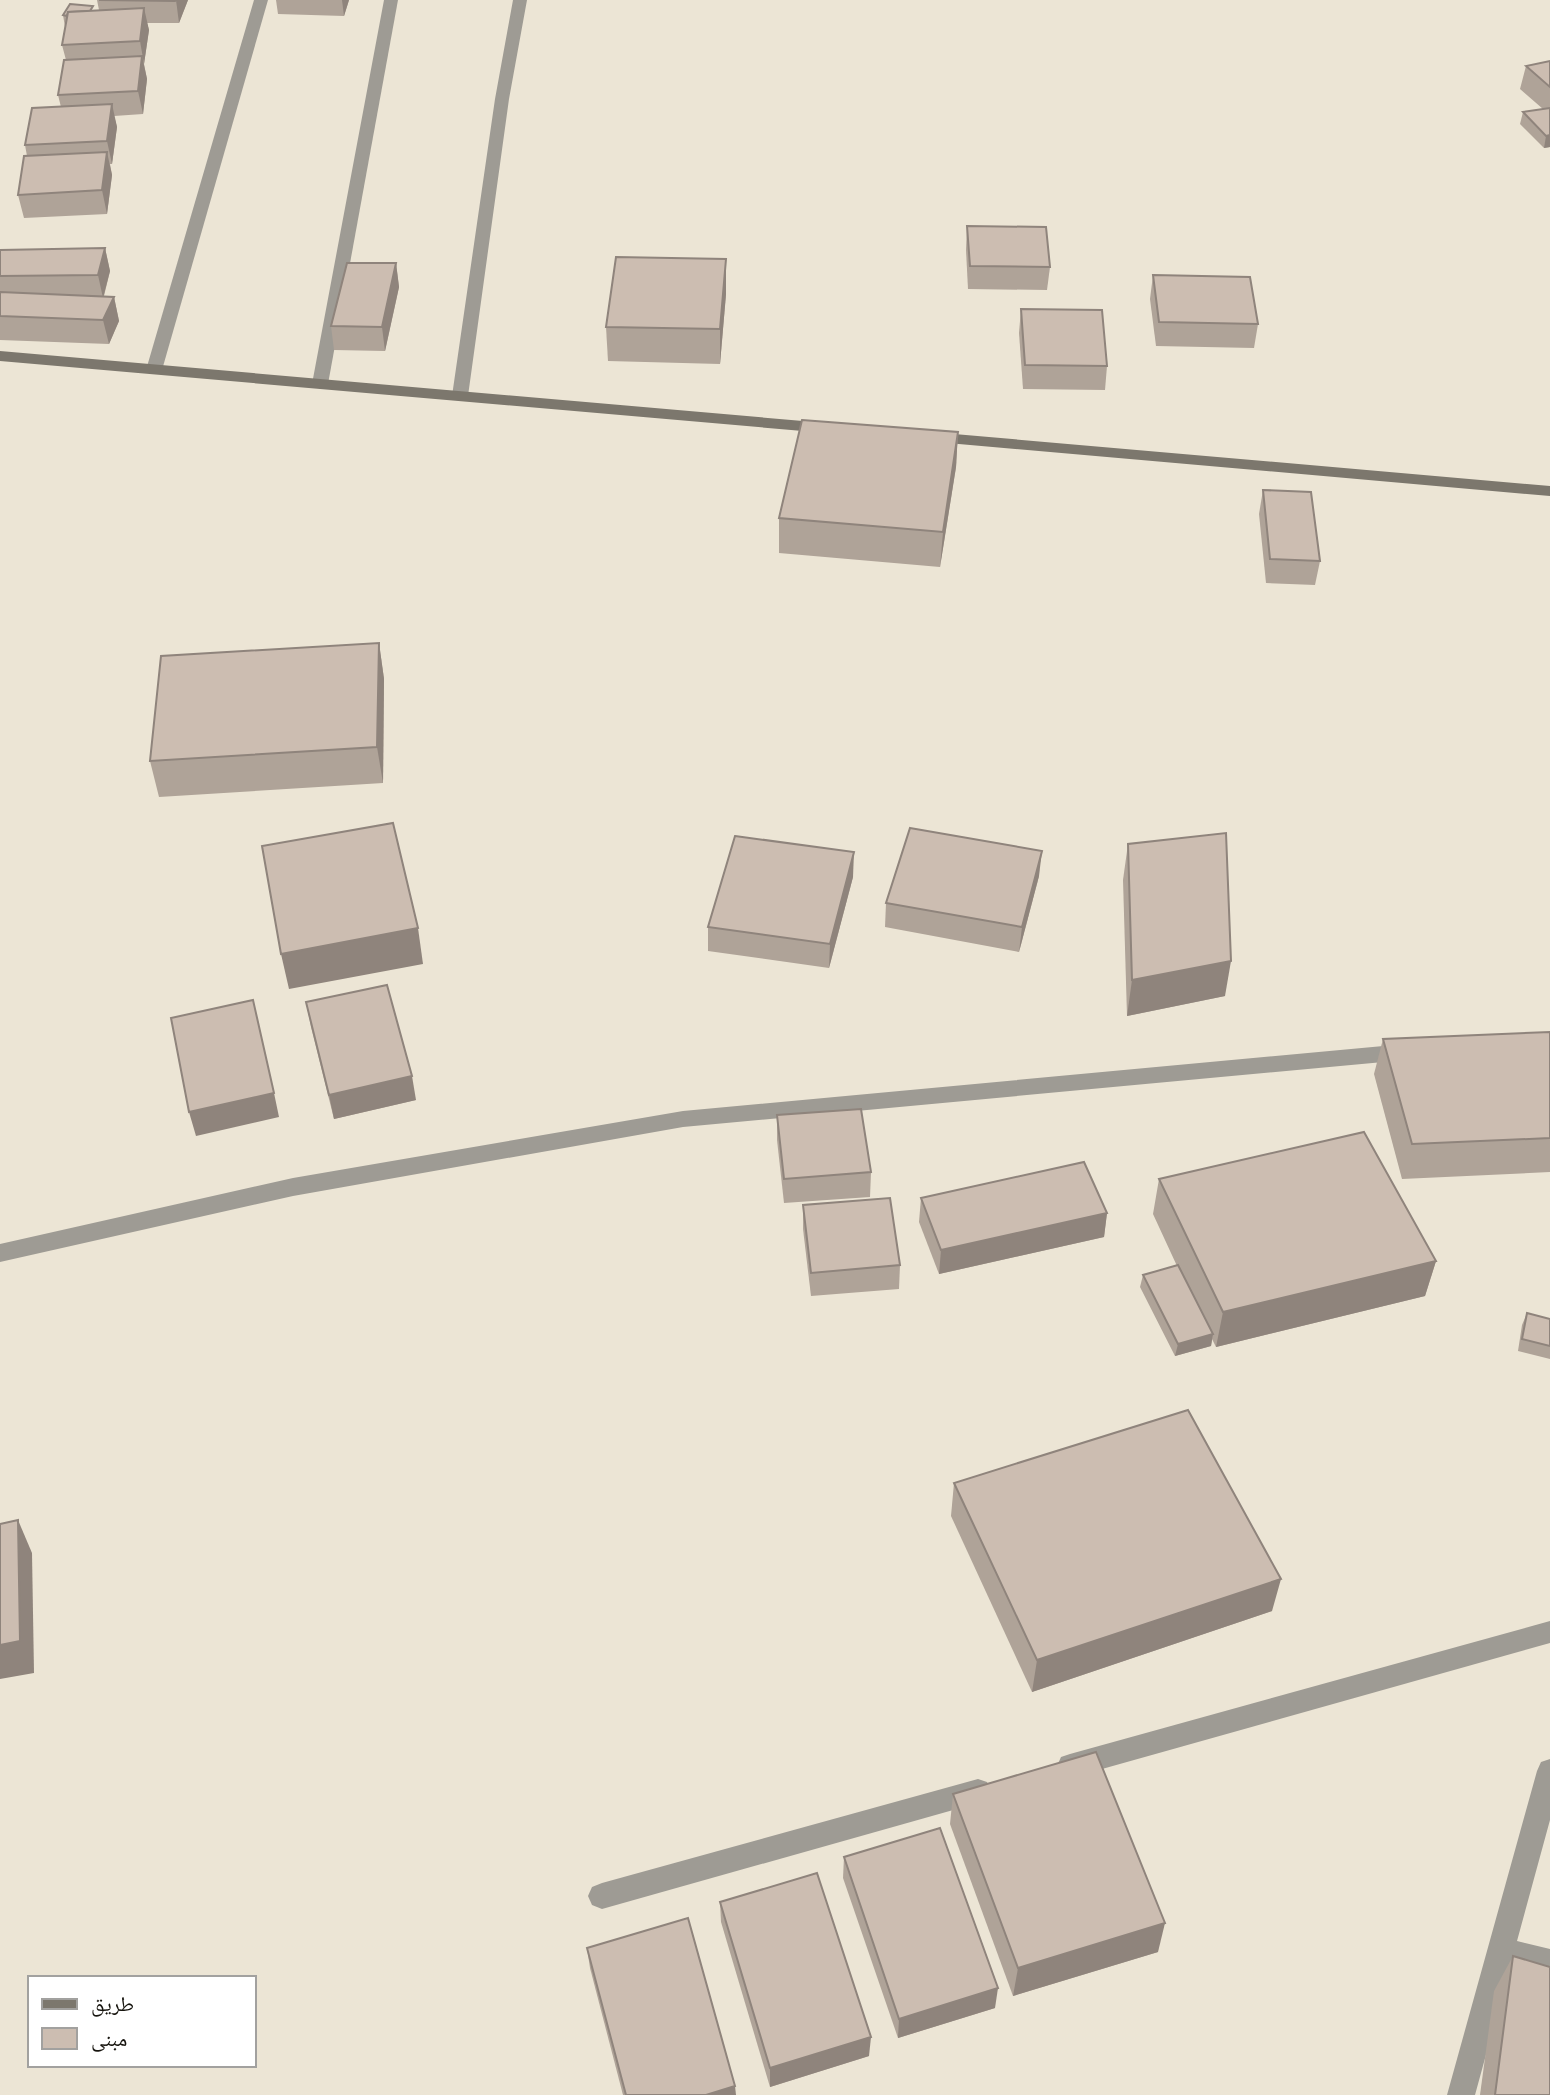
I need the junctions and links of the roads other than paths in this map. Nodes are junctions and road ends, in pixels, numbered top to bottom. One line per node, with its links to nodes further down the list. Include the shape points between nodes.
1 (261, 0): 5 (street)
2 (391, 0): 6 (street)
3 (520, 0): 7 (street)
4 (0, 356): 5 (street)
5 (154, 370): 6 (street)
6 (320, 384): 7 (street)
7 (460, 396): 8 (street)
8 (846, 430)
9 (915, 436): 10 (street)
10 (1550, 491)
11 (1429, 1050): 12 (street, via 683,1119 293,1187)
12 (0, 1253)
13 (1550, 1632): 15 (street)
14 (1550, 1771): 18 (street)
15 (1043, 1773)
16 (1003, 1784): 17 (street)
17 (602, 1896)
18 (1501, 1951): 19 (street); 20 (street)
19 (1550, 1963)
20 (1461, 2095)

